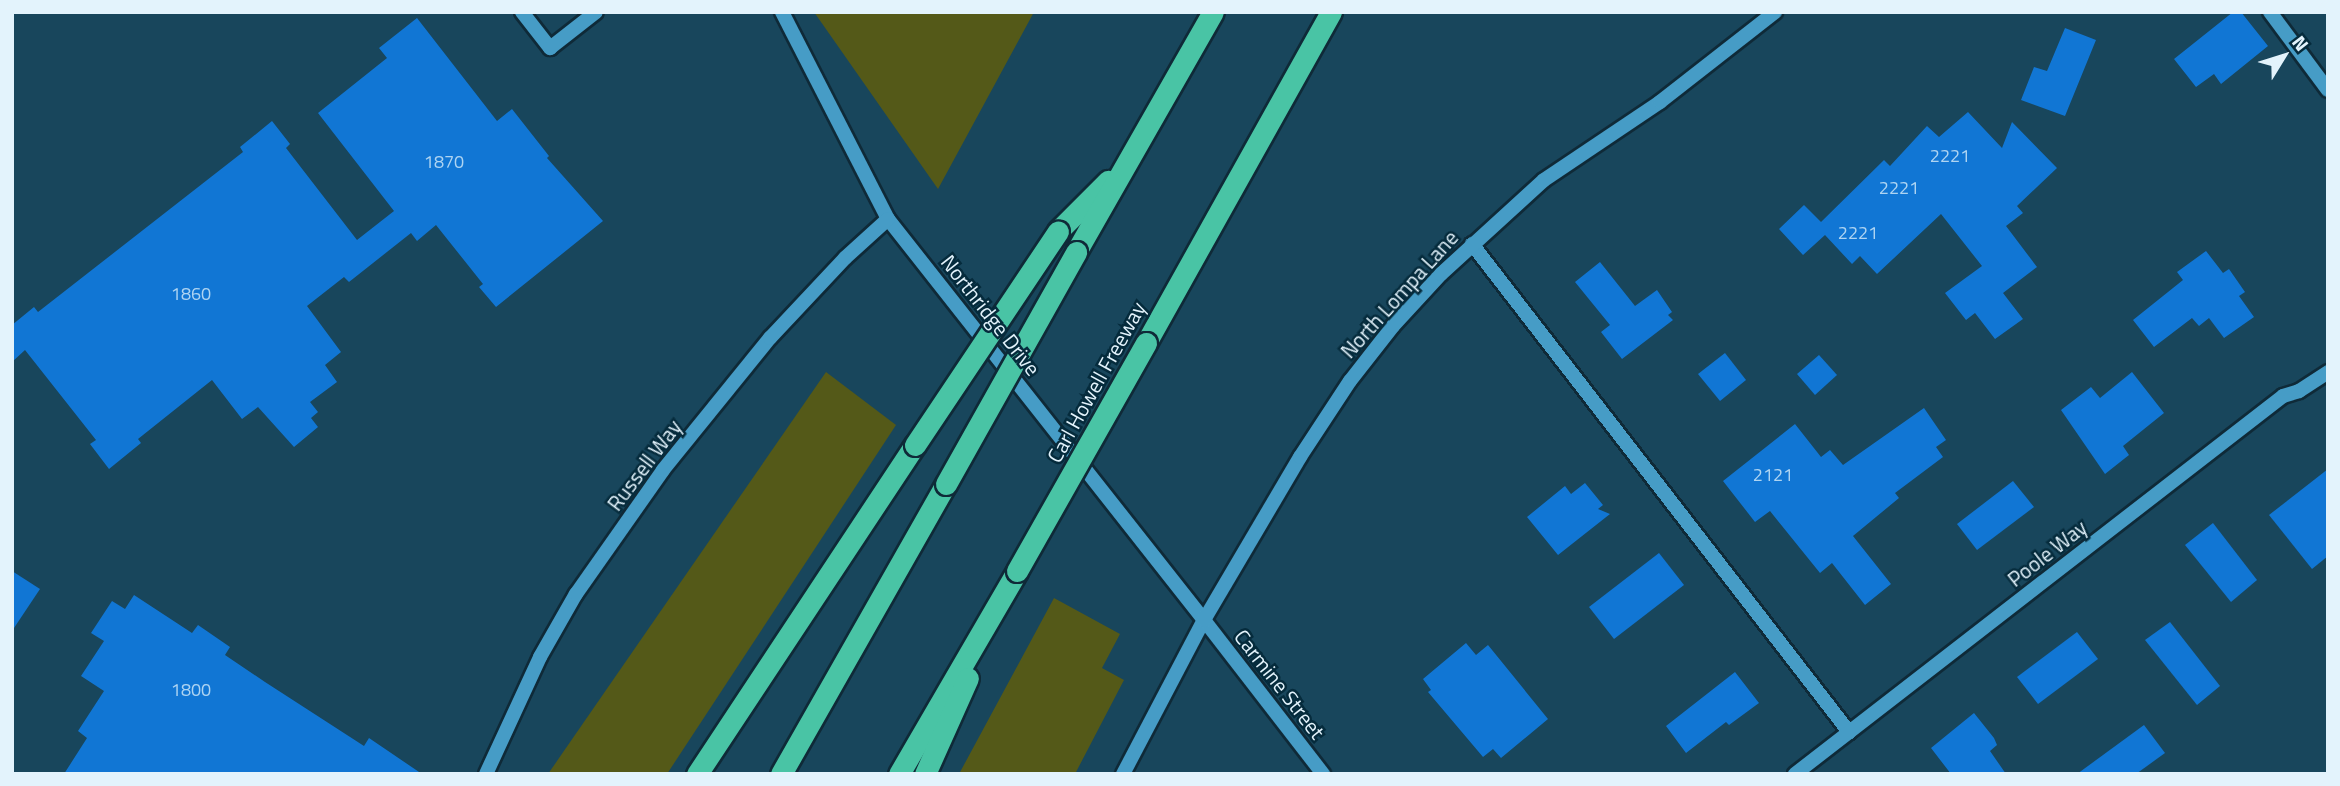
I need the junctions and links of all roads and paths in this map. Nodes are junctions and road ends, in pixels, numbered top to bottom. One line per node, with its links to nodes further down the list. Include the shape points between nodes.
1 (522, 12): 2 (street, via 550,48)
2 (596, 12)
3 (782, 12): 10 (street, Northridge Drive)
4 (1213, 12): 9 (highway)
5 (1331, 12): 13 (highway, Carl Howell Freeway, bridge)
6 (1774, 12): 11 (street, North Lompa Lane, via 1660,102 1544,180)
7 (2270, 12): 8 (street)
8 (2328, 90)
9 (1129, 159): 17 (highway, bridge, via 1058,231); 18 (highway, bridge)
10 (888, 219): 14 (street, Northridge Drive); 16 (street, Russell Way, via 770,338 663,470 576,594 540,657)
11 (1472, 244): 14 (street, North Lompa Lane, via 1406,311 1350,381); 15 (street)
12 (2328, 372): 15 (street, Poole Way, via 2283,396)
13 (1017, 571): 19 (highway, Carl Howell Freeway); 20 (highway)
14 (1204, 620): 21 (street, North Lompa Lane); 22 (street, Carmine Street)
15 (1849, 732): 23 (street, Poole Way)
16 (486, 774)
17 (697, 774)
18 (781, 774)
19 (899, 774)
20 (925, 774)
21 (1124, 774)
22 (1324, 774)
23 (1795, 774)

